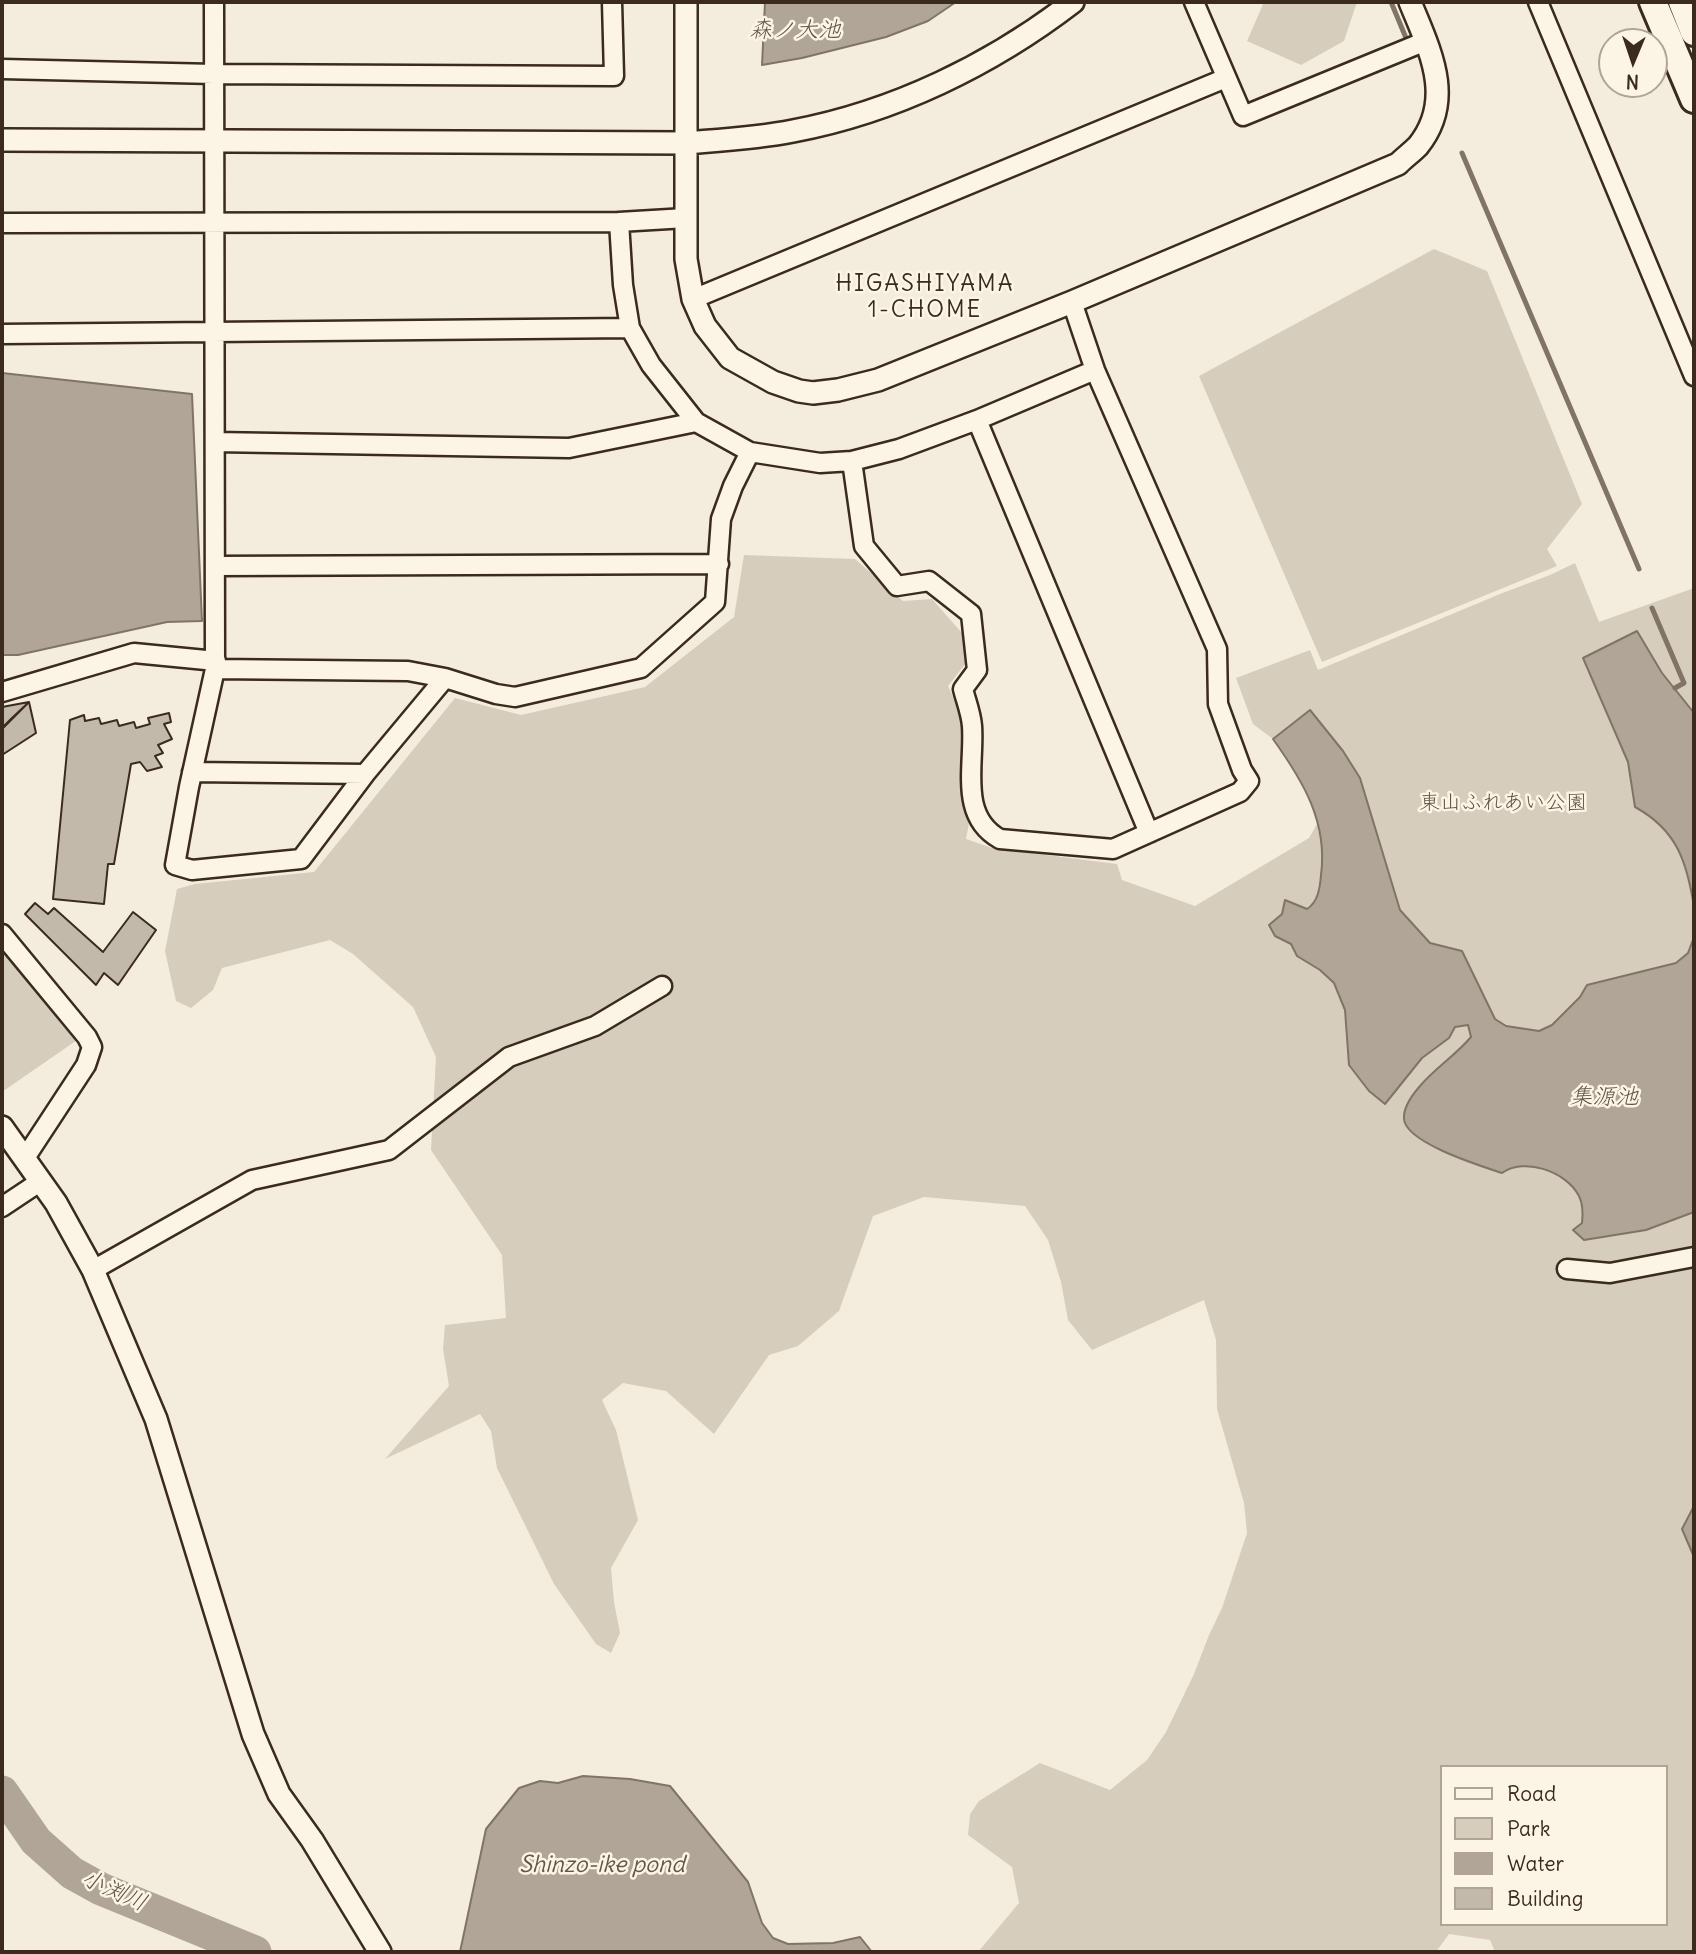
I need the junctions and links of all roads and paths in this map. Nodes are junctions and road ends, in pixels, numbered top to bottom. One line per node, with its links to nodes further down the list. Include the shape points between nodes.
1 (214, 2): 13 (street)
2 (612, 2): 13 (street, via 614,76)
3 (686, 2): 18 (street)
4 (1073, 2): 18 (street, via 981,63 884,106 792,131)
5 (1194, 2): 14 (street)
6 (1410, 2): 11 (street)
7 (1538, 2): 29 (street)
8 (1653, 2): 15 (main road)
9 (1682, 2): 10 (main road)
10 (1694, 32)
11 (1426, 41): 14 (street, via 1243,116); 24 (street, via 1438,81 1438,101 1418,145 1398,164)
12 (2, 69): 13 (street)
13 (214, 74): 17 (street)
14 (1226, 78): 23 (street)
15 (1694, 99)
16 (2, 140): 17 (street)
17 (214, 142): 18 (street); 22 (street)
18 (686, 143): 19 (street)
19 (687, 218): 20 (street); 23 (street, via 686,259)
20 (619, 222): 22 (street); 25 (street)
21 (2, 223): 22 (street)
22 (215, 223): 26 (street)
23 (693, 299): 24 (street, via 705,326 730,358 773,382 813,393 878,380)
24 (1072, 302): 28 (street)
25 (630, 328): 26 (street); 31 (street, via 651,365)
26 (215, 331): 27 (street); 32 (street)
27 (2, 334)
28 (1096, 370): 30 (street); 42 (street, via 1217,649 1218,704 1249,781 1240,792)
29 (1694, 376)
30 (978, 420): 34 (street); 42 (street)
31 (696, 422): 32 (street, via 569,448); 33 (street)
32 (215, 442): 36 (street)
33 (750, 452): 34 (street, via 820,463); 35 (street, via 721,519)
34 (852, 461): 42 (street, via 864,546 897,586 929,580 971,614 977,670 963,689 972,723 969,788 988,832 1000,839 1113,849)
35 (719, 564): 36 (street); 38 (street, via 715,602 641,668 515,698)
36 (216, 566): 37 (street)
37 (216, 665): 38 (street, via 377,669); 39 (street, via 134,653); 40 (street)
38 (445, 678): 41 (street)
39 (2, 692)
40 (192, 772): 41 (street); 41 (street, via 175,865 192,870 301,859)
41 (365, 774)
42 (1149, 833)
43 (2, 934): 46 (street, via 92,1047 86,1065)
44 (662, 986): 51 (street, via 595,1026 509,1057 389,1150 252,1180)
45 (2, 1127): 46 (street)
46 (25, 1158): 47 (street)
47 (41, 1181): 48 (street); 51 (street)
48 (2, 1207)
49 (1694, 1257): 50 (street, via 1610,1273)
50 (1567, 1269)
51 (93, 1270): 52 (street, via 156,1419 253,1734 279,1794)
52 (380, 1952)

